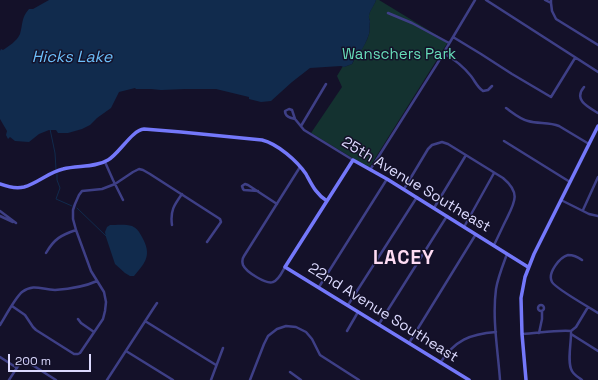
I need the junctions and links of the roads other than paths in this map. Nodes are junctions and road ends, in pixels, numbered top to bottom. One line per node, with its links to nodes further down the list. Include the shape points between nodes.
1 (475, 0): 6 (street)
2 (486, 0): 10 (street)
3 (546, 0): 4 (street)
4 (551, 2): 8 (street, via 553,14 558,21)
5 (388, 13): 7 (street)
6 (453, 37): 7 (street); 10 (street, via 551,97)
7 (449, 43): 9 (street)
8 (598, 45)
9 (443, 53): 13 (street, via 459,63 483,91); 26 (street)
10 (576, 58): 11 (street)
11 (598, 72)
12 (326, 84): 18 (street)
13 (492, 86)
14 (584, 87): 16 (street, via 581,93 582,101)
15 (506, 108): 21 (street, via 527,121 559,126)
16 (598, 113)
17 (295, 119): 17 (street, 25th Avenue Southeast, via 292,110 287,110 287,116); 18 (street, 25th Avenue Southeast)
18 (301, 126): 23 (street, 25th Avenue Southeast)
19 (598, 126): 21 (street)
20 (504, 141): 30 (street)
21 (589, 144): 30 (street)
22 (466, 155): 27 (street); 33 (street, via 442,142 432,145); 41 (street)
23 (353, 160): 26 (street, 25th Avenue Southeast); 39 (street)
24 (105, 162): 25 (street, via 138,130 144,129 263,141 285,153); 31 (street, via 63,169 23,187 14,188); 32 (street)
25 (300, 167): 39 (street, via 314,189); 40 (street)
26 (370, 170): 29 (street, 25th Avenue Southeast)
27 (494, 173): 48 (street); 52 (street, via 510,184 515,198)
28 (598, 177): 42 (street)
29 (387, 179): 33 (street, 25th Avenue Southeast); 59 (street)
30 (570, 182): 38 (street)
31 (0, 184)
32 (115, 184): 35 (street, via 139,169); 37 (street); 49 (street, via 80,194 73,210)
33 (404, 189): 36 (street, 25th Avenue Southeast)
34 (258, 192): 34 (street, via 248,185 242,186 244,190); 40 (street)
35 (182, 194): 47 (street, via 173,209); 51 (street, via 220,219 221,222)
36 (417, 197): 41 (street, 25th Avenue Southeast); 61 (street)
37 (123, 200)
38 (561, 200): 42 (street); 57 (street)
39 (327, 201): 56 (street)
40 (277, 204): 56 (street, via 242,258 246,269 272,283)
41 (434, 208): 45 (street, 25th Avenue Southeast)
42 (583, 210): 46 (street)
43 (0, 211): 44 (street, via 16,223)
44 (0, 216)
45 (447, 216): 48 (street, 25th Avenue Southeast); 69 (street)
46 (598, 216)
47 (172, 225)
48 (464, 227): 50 (street, 25th Avenue Southeast)
49 (76, 230): 53 (street, via 58,238); 58 (street)
50 (476, 234): 52 (street, 25th Avenue Southeast); 77 (street)
51 (208, 242)
52 (494, 245): 54 (street, 25th Avenue Southeast)
53 (46, 252)
54 (507, 254): 57 (street, 25th Avenue Southeast); 73 (street, via 496,289)
55 (582, 260): 63 (street, via 573,255 563,257 555,266 551,278 555,285)
56 (285, 267): 59 (street, 22nd Avenue Southeast)
57 (528, 267): 76 (street, via 521,298)
58 (97, 281): 62 (street, via 86,286 55,290 32,287 19,295); 72 (street, via 106,297 106,306 103,319)
59 (318, 287): 61 (street, 22nd Avenue Southeast)
60 (157, 303): 68 (street)
61 (348, 305): 64 (street, 22nd Avenue Southeast)
62 (12, 306): 70 (street); 72 (street, via 25,315 36,330 74,354 80,353)
63 (588, 307): 66 (street); 75 (street)
64 (358, 312): 69 (street, 22nd Avenue Southeast); 71 (street)
65 (542, 312): 74 (street)
66 (598, 313)
67 (78, 319): 72 (street)
68 (145, 321): 79 (street); 83 (street)
69 (378, 325): 77 (street, 22nd Avenue Southeast)
70 (0, 326)
71 (347, 331)
72 (94, 332)
73 (496, 332): 82 (street, via 468,337 450,350); 95 (street)
74 (539, 333): 75 (street); 76 (street)
75 (571, 333): 80 (street); 97 (street, via 570,369)
76 (522, 334): 96 (street)
77 (409, 343): 82 (street, 22nd Avenue Southeast)
78 (223, 348): 83 (street)
79 (126, 350): 88 (street); 89 (street)
80 (598, 351)
81 (0, 357): 84 (street)
82 (440, 362): 94 (street, 22nd Avenue Southeast)
83 (216, 365): 90 (street)
84 (17, 368): 86 (street); 87 (street, via 22,361 26,361)
85 (290, 372): 92 (street)
86 (9, 380)
87 (56, 380)
88 (107, 380)
89 (173, 380)
90 (210, 380)
91 (250, 380): 93 (street, via 268,336 286,326 306,332 320,355)
92 (301, 380)
93 (359, 380)
94 (469, 380)
95 (500, 380)
96 (526, 380)
97 (582, 380)

